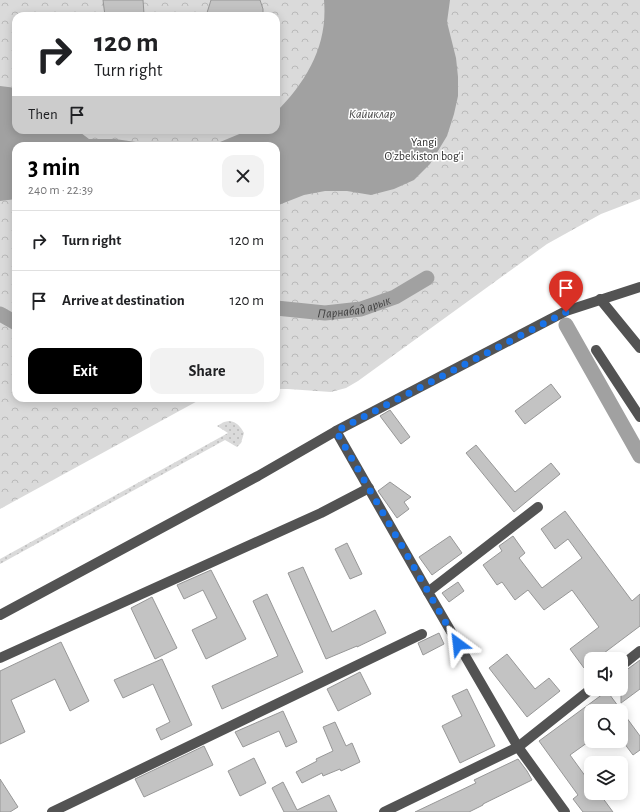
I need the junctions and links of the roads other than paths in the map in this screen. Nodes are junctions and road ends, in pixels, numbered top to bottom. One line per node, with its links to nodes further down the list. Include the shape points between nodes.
1 (640, 287): 2 (street)
2 (600, 299): 3 (street); 6 (street, via 566,312)
3 (640, 348)
4 (596, 350): 5 (street)
5 (640, 417)
6 (336, 431): 7 (street); 10 (street, via 258,476)
7 (369, 488): 9 (street); 13 (street, via 314,516)
8 (538, 507): 9 (street)
9 (428, 592): 16 (street)
10 (0, 615)
11 (422, 634): 17 (street)
12 (640, 650): 14 (street)
13 (0, 658)
14 (628, 660)
15 (584, 695): 16 (street)
16 (518, 747): 18 (street); 19 (street)
17 (52, 812)
18 (384, 812)
19 (565, 812)

